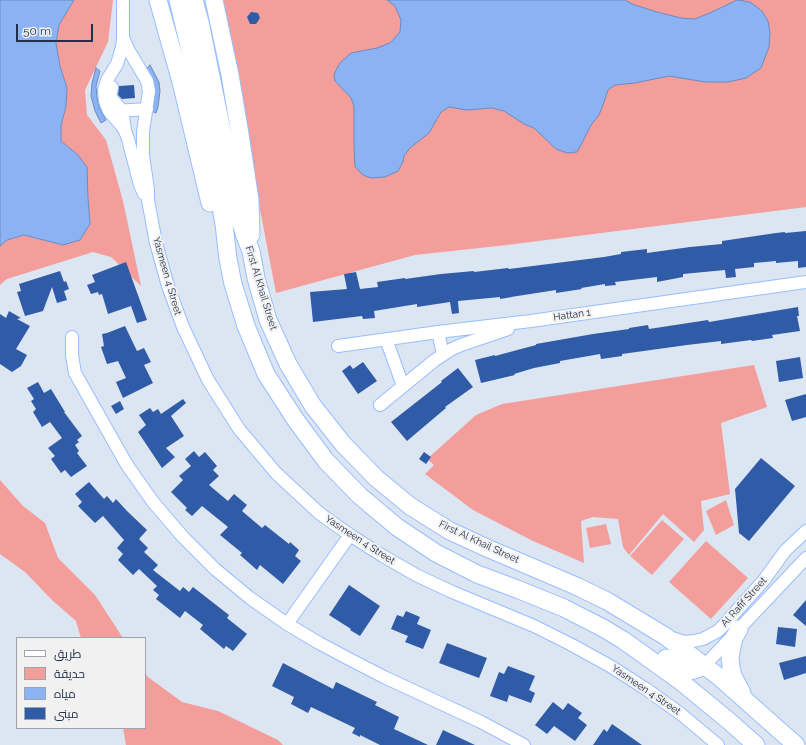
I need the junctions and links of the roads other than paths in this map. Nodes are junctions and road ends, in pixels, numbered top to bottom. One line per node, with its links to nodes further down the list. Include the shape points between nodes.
1 (123, 0): 6 (street)
2 (158, 0): 14 (main road, via 181,82 215,227)
3 (178, 0): 14 (main road, via 197,80)
4 (194, 0): 13 (main road, First Al Khail Street, via 240,220)
5 (214, 0): 13 (main road, via 230,75 250,200)
6 (122, 38): 7 (street); 8 (street, via 147,80)
7 (117, 64): 9 (street, via 110,97); 10 (street, via 104,90)
8 (147, 109): 9 (street); 12 (street, via 142,143)
9 (122, 110): 10 (street); 11 (street)
10 (109, 111): 11 (street)
11 (125, 131): 12 (street, via 140,185)
12 (148, 200): 25 (street, Yasmeen 4 Street, via 168,286 183,327 208,380 239,429 276,474 319,513)
13 (251, 251): 29 (main road, First Al Khail Street, via 268,320 288,364 313,406 343,444 376,478 410,506 450,531 607,601)
14 (228, 259): 30 (main road, via 246,326 266,374 326,461 360,496 397,527 436,553 477,574 564,608)
15 (806, 282): 16 (street, Hattan 1)
16 (531, 321): 17 (street, Hattan 1); 21 (street, via 461,345)
17 (438, 332): 19 (street, Hattan 1); 21 (street)
18 (72, 338): 27 (street, via 75,373 127,465 153,502 215,569)
19 (386, 339): 20 (street, Hattan 1); 22 (street)
20 (338, 346)
21 (443, 354): 22 (street)
22 (404, 386): 23 (street)
23 (380, 405)
24 (806, 531): 29 (street, Al Rafif Street, via 785,551 764,580 718,631 703,639 684,642)
25 (350, 535): 27 (street); 34 (street, Yasmeen 4 Street, via 416,575 534,626 610,666 681,714)
26 (806, 558): 28 (street, Al Rafif Street)
27 (287, 624): 33 (street, via 351,660)
28 (739, 629): 31 (street, Al Rafif Street); 32 (main road, via 732,647 731,667)
29 (665, 636): 31 (main road, First Al Khail Street)
30 (623, 640): 31 (main road, via 645,643 688,671); 35 (main road, via 684,684)
31 (705, 665): 32 (main road, First Al Khail Street)
32 (747, 702): 36 (main road, First Al Khail Street)
33 (524, 745)
34 (718, 745)
35 (756, 745)
36 (796, 745)

